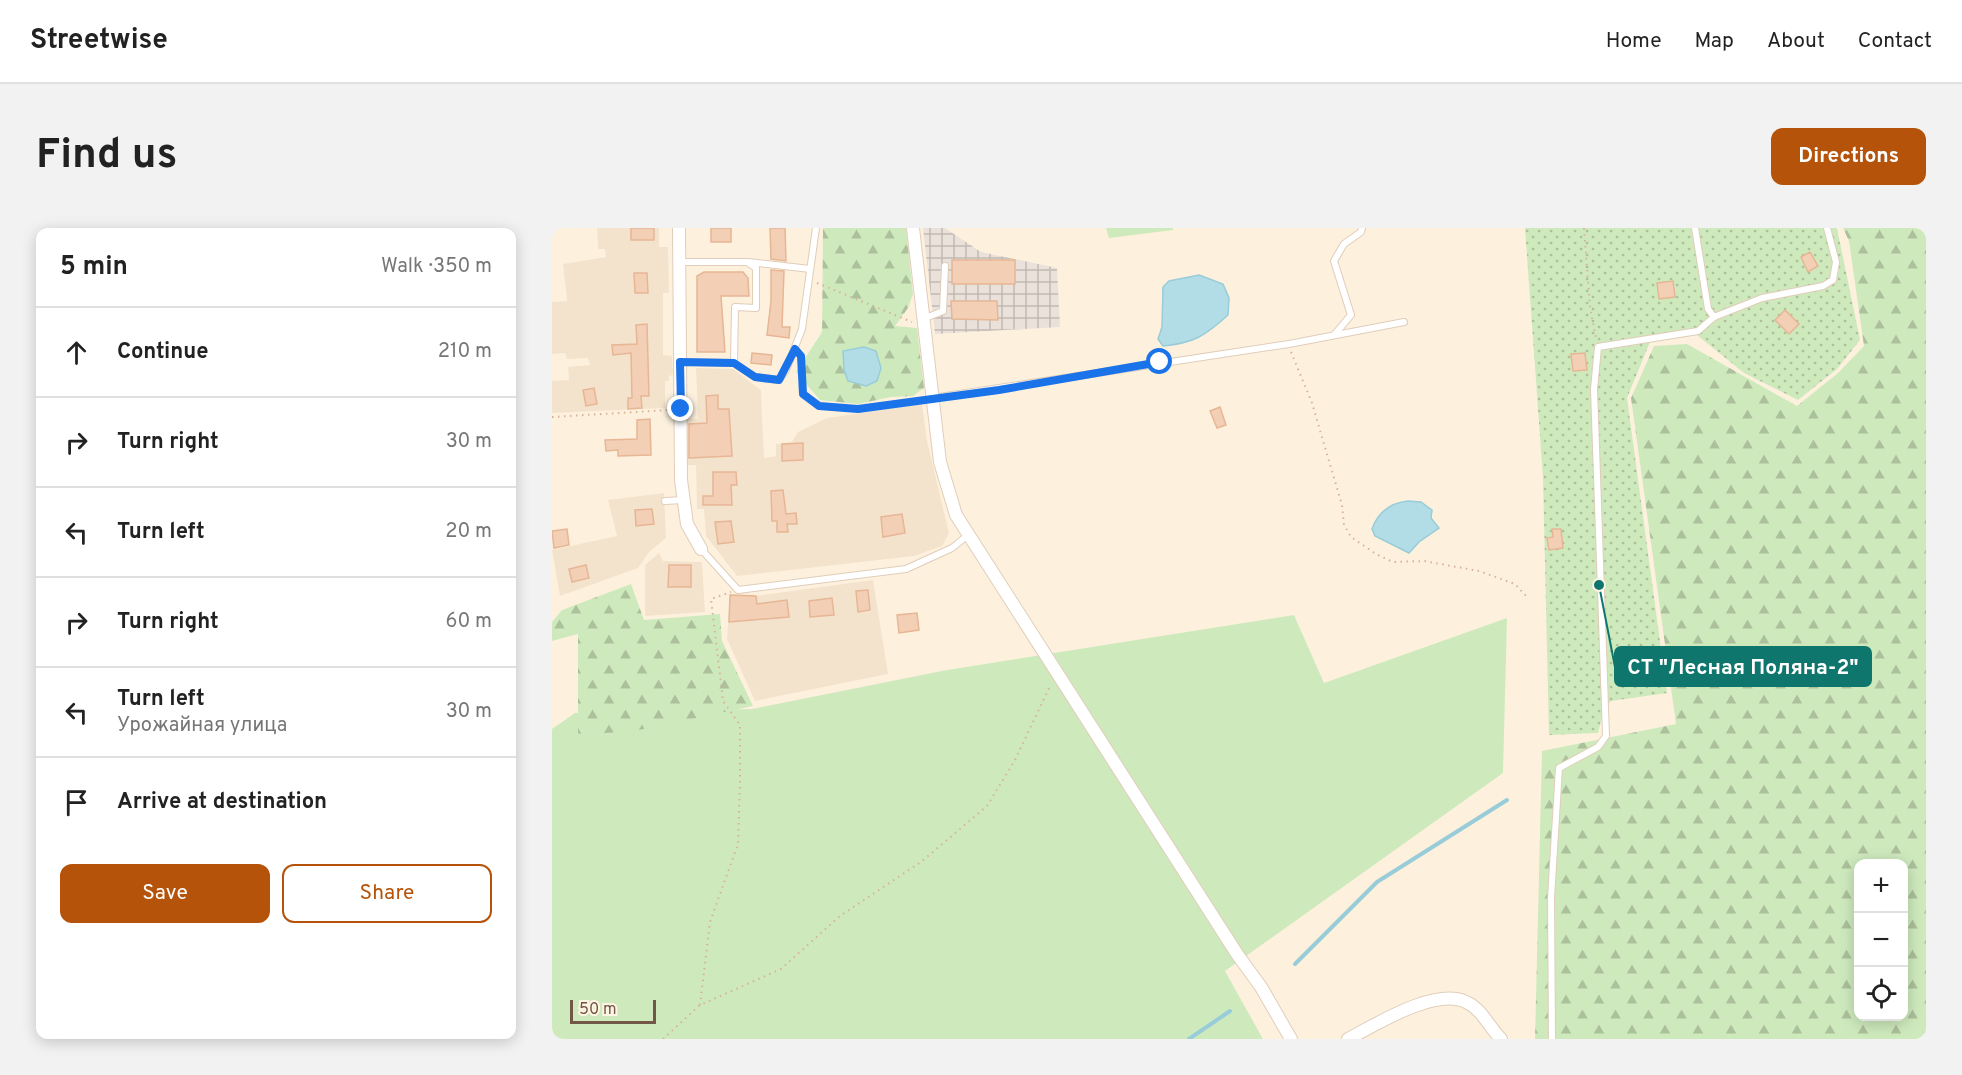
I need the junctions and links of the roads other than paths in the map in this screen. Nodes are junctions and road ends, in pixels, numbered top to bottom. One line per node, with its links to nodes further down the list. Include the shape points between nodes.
1 (679, 228): 7 (street)
2 (816, 228): 10 (lane)
3 (913, 228): 12 (street)
4 (1362, 228): 14 (lane, via 1344,244 1334,261 1351,315)
5 (1695, 228): 11 (lane, via 1708,309)
6 (1827, 228): 11 (lane, via 1836,262 1833,280 1823,286 1762,298)
7 (679, 262): 8 (lane); 15 (street)
8 (747, 262): 10 (lane); 16 (lane, via 756,268 756,308 735,307)
9 (945, 266): 12 (lane, via 943,311)
10 (810, 269): 16 (lane, via 802,329 779,380 755,377)
11 (1714, 317): 25 (lane, via 1698,331 1598,347 1594,399 1606,735 1598,747 1559,768 1551,898)
12 (923, 322): 17 (street)
13 (1404, 322): 14 (lane)
14 (1335, 334): 17 (lane)
15 (680, 362): 16 (lane); 18 (street)
16 (734, 363)
17 (933, 398): 20 (street, via 945,484)
18 (683, 500): 19 (lane); 21 (street, via 687,524)
19 (665, 501)
20 (968, 535): 21 (lane, via 952,548 906,569 738,590); 22 (street)
21 (701, 549)
22 (1291, 1039)
23 (1348, 1039): 24 (street, via 1400,1011 1443,998 1465,1001 1480,1012)
24 (1501, 1039)
25 (1552, 1039)

